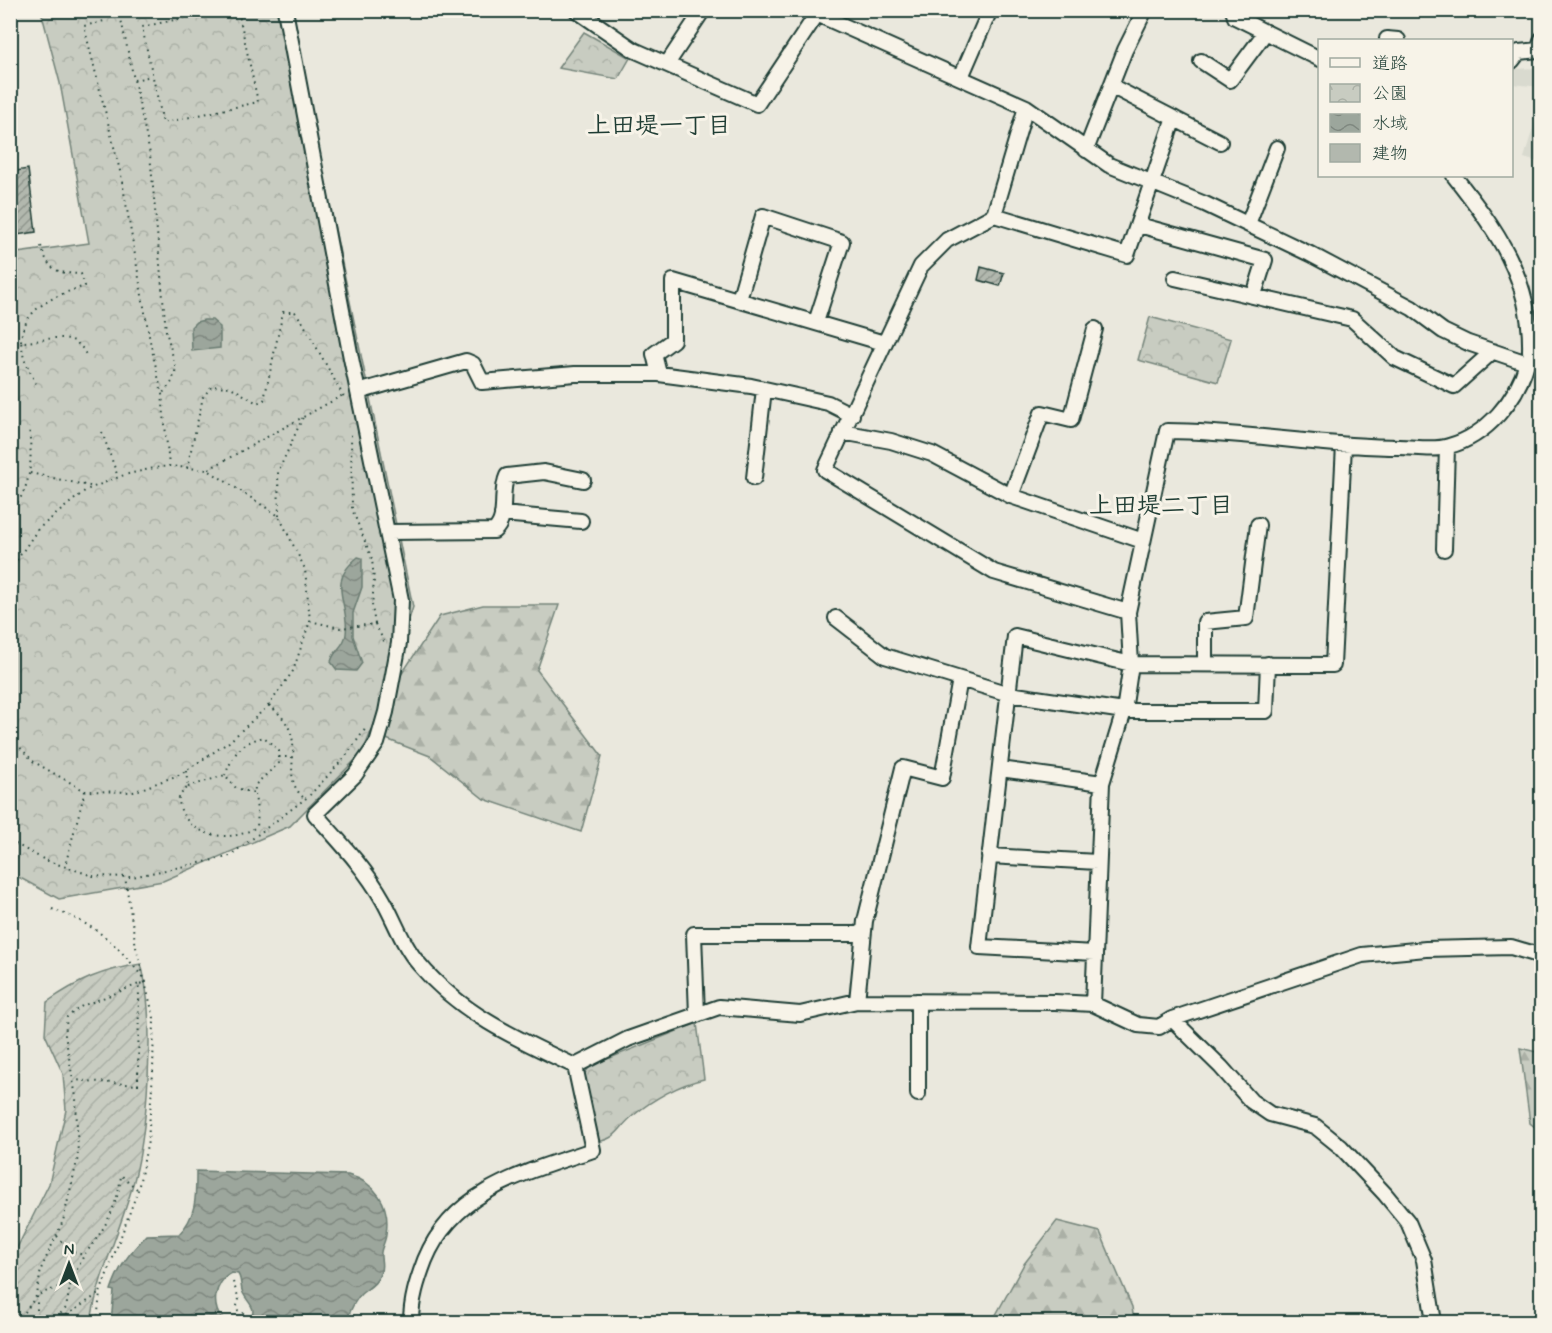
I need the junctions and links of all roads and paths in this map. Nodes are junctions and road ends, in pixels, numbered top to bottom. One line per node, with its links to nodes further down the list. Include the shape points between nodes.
1 (102, 10): 50 (path, via 104,21 84,26 121,175)
2 (119, 10): 20 (path)
3 (220, 10): 18 (path, via 142,27)
4 (238, 10): 18 (path, via 258,102 163,123)
5 (285, 10): 49 (street)
6 (576, 10): 17 (street, via 634,50)
7 (703, 10): 17 (street)
8 (990, 10): 19 (street)
9 (1145, 10): 21 (street)
10 (1233, 10): 12 (street, via 1235,17)
11 (813, 12): 17 (street, via 757,104); 19 (street)
12 (1265, 33): 14 (street); 16 (street, via 1230,80)
13 (1542, 39): 15 (street, via 1538,50 1519,52)
14 (1318, 59)
15 (1513, 60)
16 (1201, 61)
17 (667, 64)
18 (152, 76): 20 (path)
19 (961, 77): 22 (street)
20 (134, 80): 50 (path, via 150,154 166,331 176,368)
21 (1111, 86): 23 (street); 26 (street)
22 (1026, 107): 26 (street); 29 (street)
23 (1174, 118): 24 (street); 28 (street)
24 (1220, 142)
25 (1277, 148): 30 (street)
26 (1086, 150): 28 (street, via 1109,165)
27 (1455, 177): 45 (street, via 1500,238 1523,291 1531,321 1530,351)
28 (1150, 182): 30 (street); 31 (street)
29 (994, 215): 31 (street, via 1128,255); 42 (street, via 947,240 921,266)
30 (1248, 224): 32 (street)
31 (1139, 225): 34 (street)
32 (1275, 237): 34 (street); 43 (street, via 1412,308 1443,331)
33 (41, 246): 41 (path, via 46,262 61,274 81,274 85,286 49,299 32,313 21,331)
34 (1265, 260): 36 (street)
35 (1175, 278): 36 (street)
36 (1254, 295): 43 (street, via 1352,319 1395,358 1454,387)
37 (739, 300): 38 (street); 38 (street, via 763,216 842,242); 46 (street, via 673,281 673,340 654,354)
38 (816, 322): 42 (street)
39 (1095, 329): 69 (street, via 1071,420 1042,413)
40 (10, 342): 41 (path)
41 (21, 342): 44 (path, via 70,338 82,344); 47 (path)
42 (884, 343): 53 (street)
43 (1493, 351): 60 (street, via 1527,363 1523,379 1508,403 1484,428 1466,441)
44 (87, 357)
45 (1542, 358)
46 (659, 374): 48 (street); 49 (street, via 575,374 482,382 473,364 466,361)
47 (37, 386)
48 (764, 389): 53 (street, via 828,403); 66 (street)
49 (355, 392): 51 (path); 75 (street)
50 (162, 394): 61 (path)
51 (343, 395): 52 (path); 54 (path); 62 (path, via 302,321 295,312 283,312 264,400 257,403 231,387 212,386 203,397)
52 (346, 403)
53 (852, 415): 58 (street)
54 (303, 417): 63 (path); 72 (path, via 278,472)
55 (351, 423): 82 (path, via 352,509 372,559)
56 (29, 427): 64 (path)
57 (102, 432): 65 (path)
58 (842, 432): 69 (street, via 932,454); 79 (street, via 825,470 994,572)
59 (1344, 445): 60 (street); 76 (street, via 1167,432); 86 (street, via 1333,664)
60 (1447, 447): 77 (street)
61 (169, 466): 62 (path); 65 (path)
62 (187, 468): 63 (path)
63 (208, 470): 72 (path)
64 (30, 473): 68 (path); 70 (path, via 27,488)
65 (118, 477): 68 (path)
66 (754, 478)
67 (583, 480): 71 (street, via 544,472 507,476)
68 (94, 487): 78 (path, via 38,529)
69 (1011, 496): 76 (street)
70 (10, 512)
71 (502, 514): 73 (street); 75 (street, via 494,531)
72 (279, 516): 81 (path, via 305,569)
73 (580, 521)
74 (1258, 525): 85 (street, via 1246,618 1205,622)
75 (387, 532): 119 (street, via 402,600 399,643 386,712 377,743 355,775 315,814 383,899 418,964 447,993 496,1028)
76 (1143, 541): 79 (street)
77 (1443, 549)
78 (10, 570)
79 (1128, 612): 84 (street)
80 (836, 618): 87 (street, via 885,657)
81 (310, 621): 82 (path, via 340,628); 89 (path, via 293,671)
82 (375, 624): 83 (path)
83 (387, 651)
84 (1131, 664): 85 (street); 88 (street, via 1015,636); 90 (street)
85 (1205, 664): 86 (street)
86 (1268, 664): 90 (street, via 1266,711)
87 (960, 679): 88 (street); 109 (street, via 942,778 903,768)
88 (1009, 694): 90 (street); 95 (street)
89 (269, 705): 94 (path, via 285,717 295,745); 96 (path, via 229,742)
90 (1124, 711): 98 (street)
91 (368, 726): 102 (path)
92 (10, 737): 100 (path, via 34,762)
93 (279, 757): 94 (path); 97 (path, via 279,751 264,737 251,740 231,758); 101 (path, via 279,763 255,785)
94 (294, 758): 102 (path, via 293,783)
95 (1000, 769): 98 (street); 104 (street)
96 (186, 771): 99 (path); 100 (path, via 134,792)
97 (225, 775): 99 (path); 101 (path, via 236,788)
98 (1102, 783): 106 (street)
99 (188, 787): 101 (path, via 179,795 182,814 199,831 218,835 248,833 257,826)
100 (85, 791): 105 (path)
101 (254, 793)
102 (305, 799): 107 (path, via 228,857)
103 (10, 842): 107 (path, via 45,860 93,876)
104 (989, 855): 106 (street); 110 (street, via 979,947)
105 (66, 862)
106 (1097, 862): 110 (street)
107 (125, 877): 112 (path)
108 (52, 909): 112 (path, via 105,934)
109 (863, 934): 114 (street); 117 (street, via 694,934)
110 (1095, 953): 116 (street)
111 (1542, 959): 118 (street, via 1511,947 1362,955)
112 (146, 982): 113 (path); 122 (path, via 154,1018 153,1073 148,1140)
113 (139, 984): 120 (path, via 82,1006 67,1017 65,1035); 120 (path, via 138,1085)
114 (857, 1001): 115 (street); 117 (street, via 800,1014 719,1007)
115 (918, 1001): 116 (street); 121 (street)
116 (1093, 1004): 118 (street, via 1138,1025 1159,1027)
117 (697, 1015): 119 (street, via 628,1039)
118 (1172, 1019): 136 (street, via 1251,1101 1270,1114 1315,1126 1341,1147 1385,1194 1408,1222 1424,1260)
119 (575, 1066): 135 (street, via 592,1150 500,1183 466,1204 432,1244 415,1285)
120 (73, 1080): 123 (path, via 78,1157)
121 (918, 1094)
122 (138, 1190): 124 (path, via 121,1174 109,1219); 127 (path)
123 (56, 1236): 124 (path, via 69,1251); 128 (path, via 41,1269)
124 (84, 1255): 125 (path)
125 (71, 1282): 128 (path); 131 (path, via 66,1308)
126 (233, 1282): 134 (path, via 239,1299 236,1309)
127 (100, 1293): 131 (path); 133 (path)
128 (37, 1294): 130 (path); 132 (path)
129 (10, 1314): 130 (path)
130 (19, 1321)
131 (51, 1322)
132 (37, 1323)
133 (97, 1323)
134 (258, 1323)
135 (411, 1323)
136 (1434, 1323)

